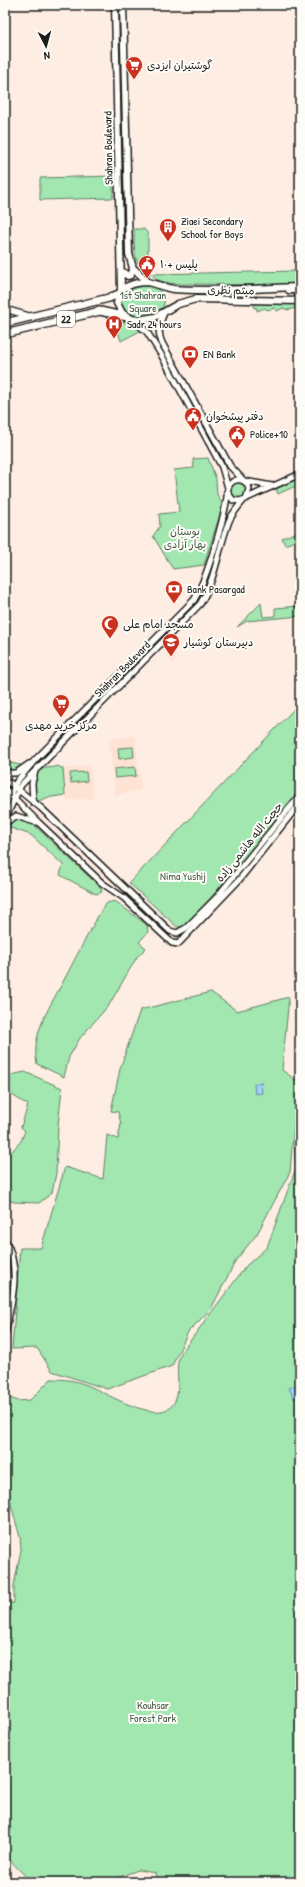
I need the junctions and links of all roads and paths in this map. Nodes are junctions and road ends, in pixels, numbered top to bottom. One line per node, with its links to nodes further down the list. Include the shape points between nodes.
1 (115, 5): 4 (main road, Shahran Boulevard)
2 (123, 5): 3 (main road, Shahran Boulevard, via 128,241)
3 (133, 268): 4 (main road, via 131,275 128,276); 5 (main road)
4 (121, 271): 8 (main road, Shahran Boulevard)
5 (148, 282): 7 (main road, میثم نظری, via 174,289); 8 (main road, via 135,284)
6 (300, 286): 7 (main road, میثم نظری)
7 (274, 288): 10 (main road, via 295,290 299,296)
8 (120, 292): 9 (highway, 22); 16 (main road, via 117,303)
9 (98, 301): 12 (highway, via 104,305); 15 (highway, 22)
10 (297, 301): 13 (main road, میثم نظری, via 196,300 178,304)
11 (5, 310): 15 (street)
12 (100, 311): 16 (highway, 22); 18 (highway, 22)
13 (164, 313): 16 (main road, via 150,319); 20 (street, via 158,333 162,342 230,466)
14 (5, 314): 17 (street)
15 (29, 316): 17 (highway, 22)
16 (130, 318): 22 (street, Shahran Boulevard, via 148,332 162,356 222,467)
17 (5, 322)
18 (5, 334)
19 (300, 474): 21 (street)
20 (244, 481): 21 (street); 22 (street, via 234,481); 23 (street, via 249,489)
21 (272, 486): 23 (street)
22 (227, 490): 23 (street, via 233,500); 24 (street, Shahran Boulevard, via 224,512 203,581 194,600)
23 (244, 500): 25 (street, Shahran Boulevard, via 229,521 211,583 200,604)
24 (35, 760): 26 (street, via 16,773); 27 (street, Shahran Boulevard)
25 (36, 769): 29 (street, Shahran Boulevard); 33 (street)
26 (5, 773)
27 (12, 784): 29 (street); 30 (street, Shahran Boulevard)
28 (5, 788): 30 (street)
29 (18, 790): 32 (street, Shahran Boulevard); 33 (street)
30 (10, 793): 32 (street); 35 (street, Shahran Boulevard)
31 (300, 795): 40 (street, حجت الله هاشمی زاده, via 216,898 186,928)
32 (15, 799): 36 (street); 37 (street, Shahran Boulevard)
33 (31, 800): 36 (street, via 24,800); 40 (street, via 170,931)
34 (300, 802): 41 (street, via 239,880)
35 (5, 805)
36 (24, 808): 39 (street)
37 (5, 819)
38 (5, 823): 39 (street, via 16,816 25,817)
39 (38, 824): 41 (street, via 102,883 124,898 172,943)
40 (177, 933): 41 (street)
41 (178, 944)
42 (5, 1240): 43 (street, via 11,1250 15,1284)
43 (5, 1334)

